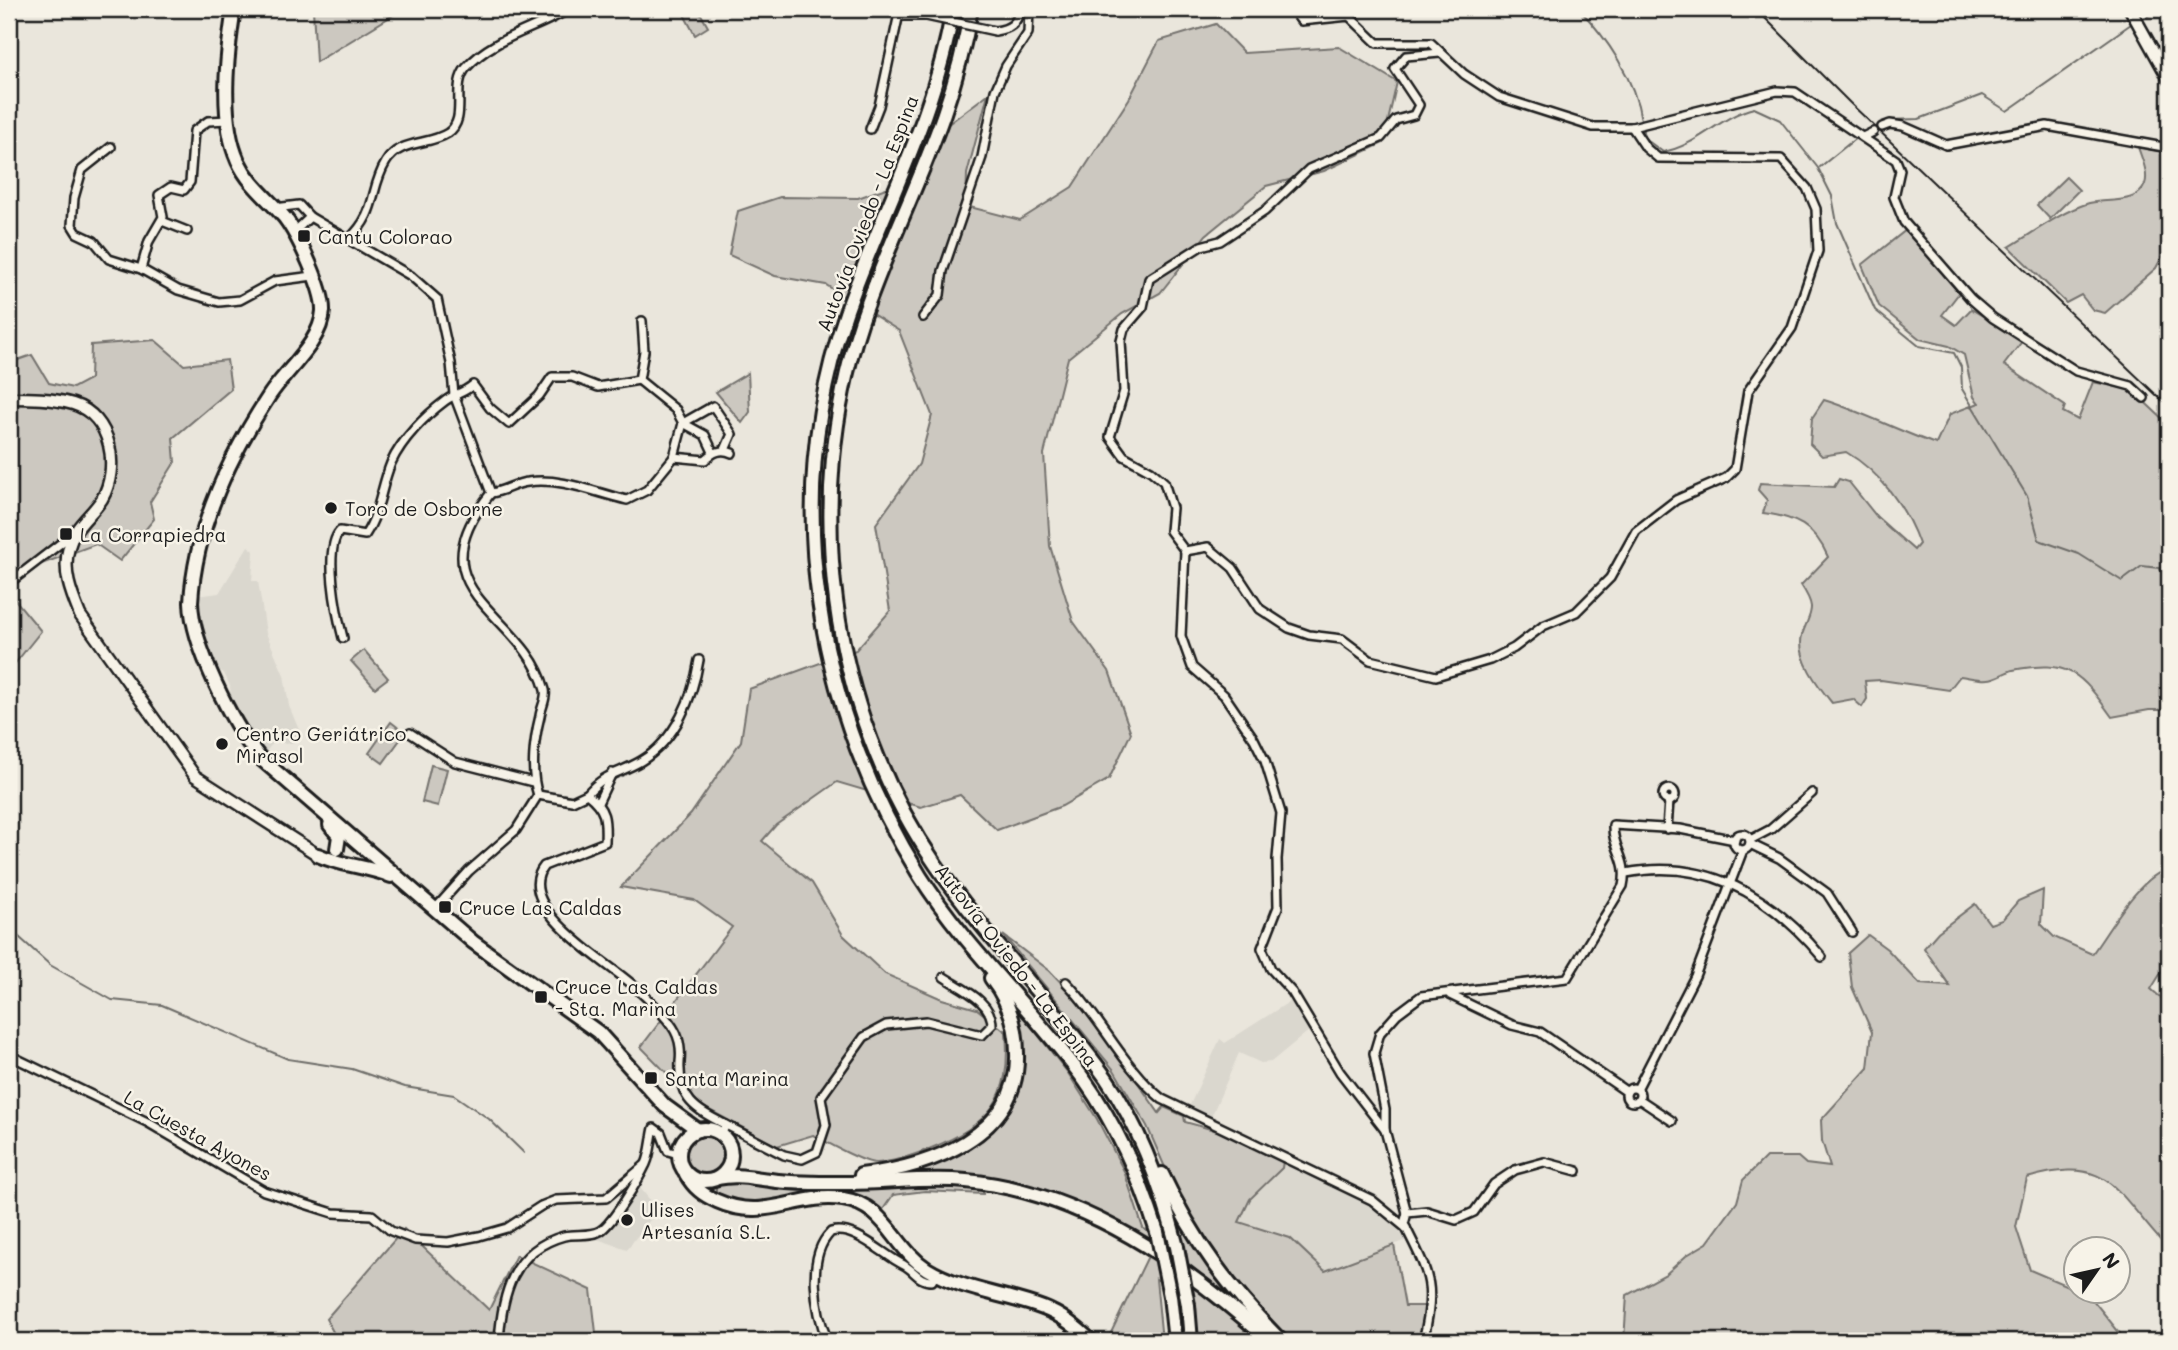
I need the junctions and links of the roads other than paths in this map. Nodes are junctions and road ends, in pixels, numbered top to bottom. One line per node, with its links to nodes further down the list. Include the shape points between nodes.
1 (234, 9): 12 (highway, via 228,41)
2 (569, 9): 25 (street, via 513,36 466,68 457,91 457,121 450,131 409,144 387,161 371,211)
3 (953, 9): 63 (highway, Autovía Oviedo - La Espina, via 947,49 925,123 845,315 829,373 812,497 814,565 824,640 838,696 871,788)
4 (971, 9): 70 (highway, Autovía Oviedo - La Espina, via 943,124 862,322 846,376 836,435 832,564 842,638 855,689 873,745 899,802 924,848 972,916)
5 (1020, 9): 9 (street, bridge, via 1016,23 995,31)
6 (1029, 9): 28 (street, via 1028,33 995,92 982,157 943,271 940,295)
7 (1292, 9): 10 (street, via 1301,21 1349,16 1377,43 1431,43)
8 (2130, 9): 11 (street)
9 (900, 12): 15 (street)
10 (1440, 53): 13 (street, via 1499,97 1593,127); 39 (street, via 1406,56 1395,69 1419,105 1414,115 1396,121 1381,138 1309,169 1265,211 1149,279 1143,307 1124,329 1121,341 1124,391 1110,437 1124,456 1164,482 1172,508 1170,531)
11 (2169, 79)
12 (230, 120): 20 (highway, via 233,148 242,170); 22 (street, via 208,121 194,131 190,182 184,190 171,187 161,192)
13 (1635, 125): 17 (street, via 1776,91 1795,92); 39 (street, via 1646,148 1658,158 1781,159 1807,188 1816,209 1818,251 1813,270 1792,328 1748,391 1735,468 1726,478 1676,500 1636,531 1610,578 1576,612 1542,626 1490,660 1436,676 1370,660 1342,639 1289,628 1260,609 1221,556 1208,547)
14 (1882, 127): 19 (street, via 1903,126 1946,145 2047,125)
15 (870, 129)
16 (1873, 132): 17 (street)
17 (1863, 137): 33 (street, via 1896,160 1900,170 1894,197 1904,222 1971,299 2076,372 2132,386)
18 (111, 147): 26 (street, via 82,170 72,225 109,259)
19 (2169, 148)
20 (275, 208): 21 (street, via 299,205); 24 (highway)
21 (310, 217): 24 (street); 25 (street)
22 (162, 221): 23 (street); 26 (street)
23 (187, 230)
24 (293, 233): 27 (highway)
25 (349, 239): 31 (street, via 411,276 437,299)
26 (141, 269): 27 (street, via 171,288 219,302 240,300 275,281)
27 (313, 275): 46 (highway, via 323,310 321,321 270,394 218,488 202,540 191,602 196,630 233,720 259,757)
28 (923, 317)
29 (642, 321): 30 (street, via 644,351)
30 (639, 380): 31 (street, via 598,387 572,377 552,377 509,424 489,408 473,385); 34 (street, via 676,410)
31 (454, 395): 37 (street); 41 (street, via 414,430 391,463 365,535 340,531 334,539 331,569)
32 (9, 398): 38 (street, via 76,405 92,415 109,442 113,461 110,481)
33 (2144, 398)
34 (683, 423): 35 (street, via 705,435); 35 (street, via 713,406 732,434 729,452); 36 (street)
35 (713, 452): 36 (street, via 705,460)
36 (674, 457): 37 (street, via 647,490 627,500 560,483 527,482)
37 (491, 493): 45 (street, via 463,543 463,563 472,591 535,665 546,693)
38 (74, 532): 40 (street); 58 (street, via 66,575 80,615 188,765 213,788)
39 (1185, 551): 79 (street, via 1181,636 1192,667 1224,695 1254,739 1281,813 1279,907 1262,947 1271,969 1292,992 1340,1072)
40 (9, 583)
41 (343, 638)
42 (699, 660): 44 (street, via 689,703 665,739 643,760)
43 (410, 733): 45 (street, via 455,762)
44 (612, 773): 48 (street); 51 (street)
45 (533, 782): 49 (street)
46 (294, 788): 55 (highway); 56 (highway, via 339,836)
47 (1812, 793): 54 (street)
48 (587, 794): 49 (street, via 572,801); 51 (street)
49 (538, 795): 64 (street, via 516,830)
50 (1669, 802): 52 (street)
51 (598, 803): 78 (street, via 607,815 605,842 544,866 536,891 575,940 635,986 675,1031 681,1053 681,1090)
52 (1667, 829): 53 (street); 60 (street, via 1613,825)
53 (1735, 840): 54 (street, via 1742,834); 57 (street, via 1736,847)
54 (1750, 842): 57 (street); 65 (street, via 1827,892)
55 (359, 844): 56 (highway); 59 (highway); 62 (highway)
56 (337, 849): 58 (highway)
57 (1743, 849): 61 (street)
58 (318, 855): 59 (highway)
59 (344, 864): 62 (highway, via 370,867)
60 (1626, 873): 61 (street, via 1645,869 1694,873); 69 (street, via 1623,886 1567,978)
61 (1731, 884): 66 (street, via 1761,899 1796,926); 72 (street, via 1695,976)
62 (413, 891): 64 (highway)
63 (931, 892): 87 (highway, via 1007,1004 1017,1039 1011,1093 993,1120 964,1145 902,1168); 95 (highway, Autovía Oviedo - La Espina, bridge, via 1083,1079 1127,1152 1157,1232)
64 (434, 910): 75 (highway, via 598,1032)
65 (1852, 932)
66 (1822, 957)
67 (944, 977): 78 (street, via 987,1007 992,1025 982,1035 926,1021 886,1025 864,1037 821,1097 826,1125 817,1153 802,1159 784,1155)
68 (1066, 982): 90 (street, via 1088,1005 1141,1082 1162,1099 1372,1200)
69 (1449, 994): 73 (street, via 1512,1025 1540,1032); 79 (street, via 1421,996 1380,1033 1374,1053)
70 (1059, 1017): 96 (highway, Autovía Oviedo - La Espina, bridge, via 1107,1080 1156,1176 1177,1247); 98 (highway, via 1129,1106 1200,1247 1226,1283)
71 (9, 1055): 82 (street, La Cuesta Ayones, via 147,1122 264,1191 333,1213 372,1215 391,1231 415,1240 448,1242 479,1236 507,1228 556,1200 606,1198)
72 (1637, 1089): 73 (street); 74 (street)
73 (1626, 1092): 74 (street, via 1628,1100)
74 (1639, 1100): 76 (street)
75 (665, 1106): 77 (highway); 80 (highway)
76 (1672, 1121)
77 (698, 1130): 78 (highway); 80 (highway)
78 (724, 1130): 81 (highway)
79 (1385, 1130): 89 (street)
80 (680, 1148): 82 (street, via 668,1151 654,1128); 84 (highway)
81 (731, 1156): 85 (highway); 86 (highway)
82 (645, 1165): 92 (street, via 600,1231 553,1239 517,1268 501,1305)
83 (1577, 1171): 89 (street, via 1544,1163 1515,1170 1494,1184 1474,1212 1456,1220 1427,1211)
84 (686, 1174): 86 (highway, via 703,1182); 88 (highway, via 703,1195)
85 (758, 1177): 86 (highway); 87 (highway)
86 (715, 1180): 88 (highway)
87 (820, 1182): 97 (highway, via 967,1181 1045,1198 1152,1249)
88 (715, 1200): 91 (highway, via 750,1210 832,1198 859,1203 880,1216 921,1265)
89 (1408, 1213): 90 (street)
90 (1406, 1228): 99 (street, via 1428,1273 1432,1307)
91 (936, 1274): 93 (street, via 932,1281 924,1281 850,1233 831,1232 822,1241 816,1299); 94 (highway, via 1043,1308)
92 (499, 1341)
93 (828, 1341)
94 (1091, 1341)
95 (1175, 1341)
96 (1191, 1341)
97 (1270, 1341)
98 (1281, 1341)
99 (1423, 1341)

